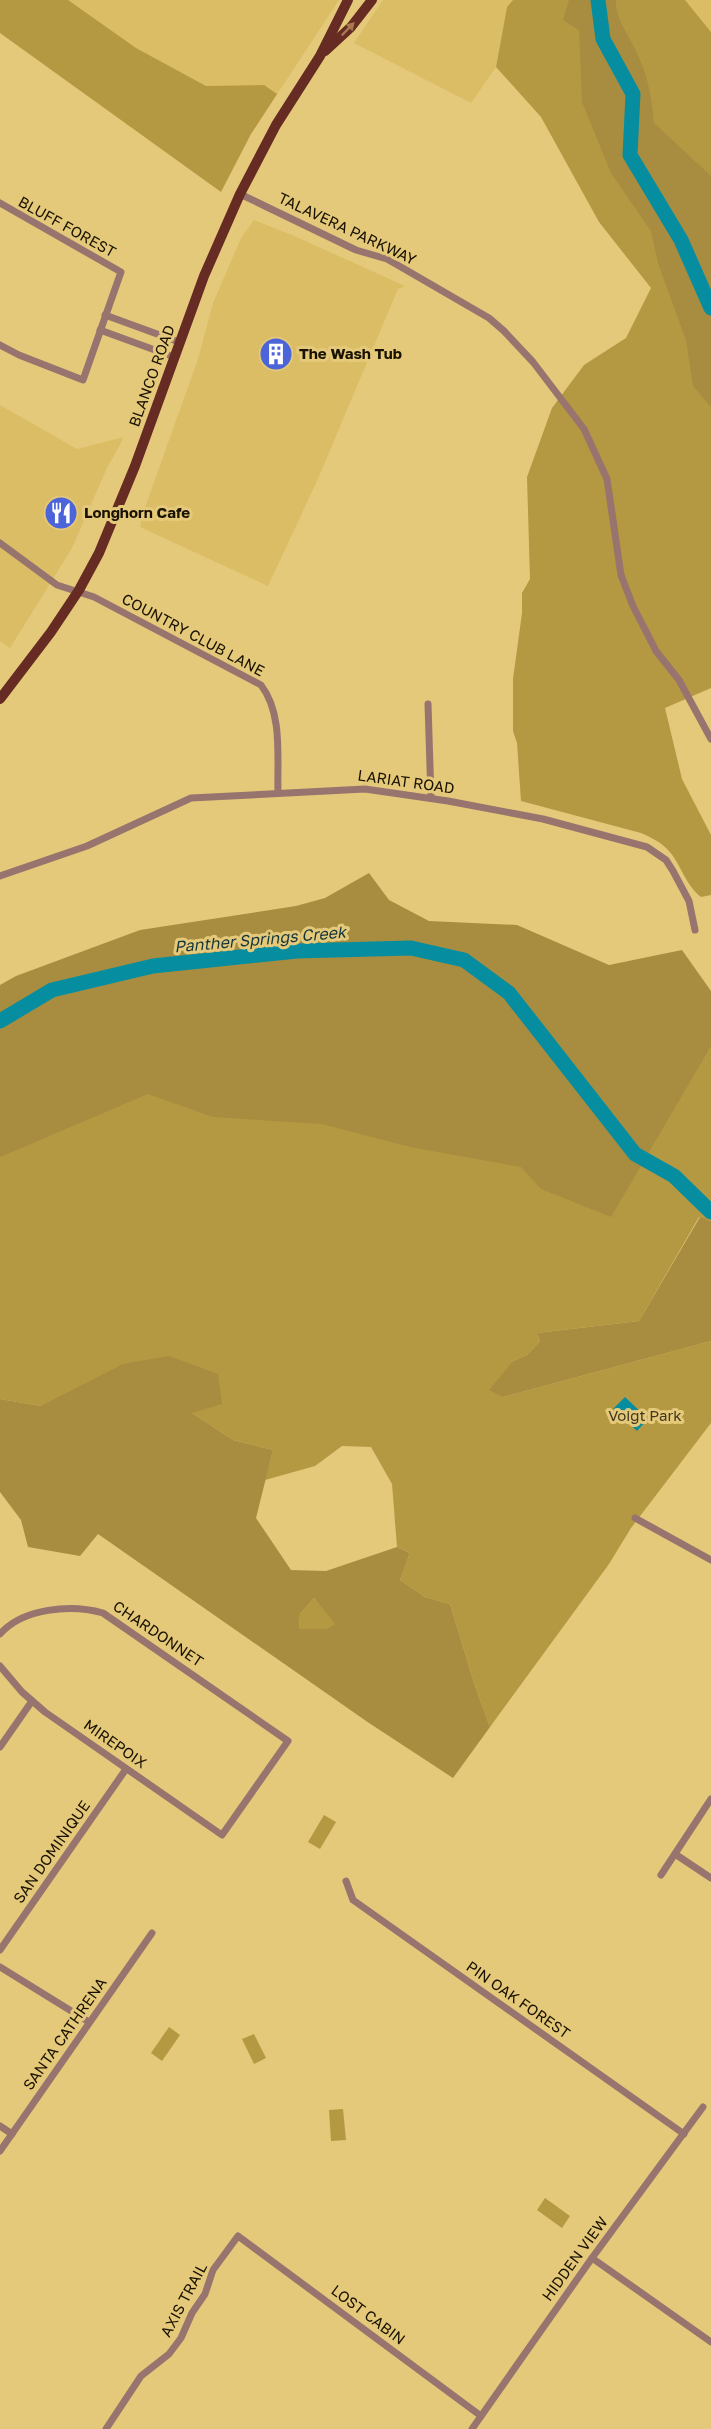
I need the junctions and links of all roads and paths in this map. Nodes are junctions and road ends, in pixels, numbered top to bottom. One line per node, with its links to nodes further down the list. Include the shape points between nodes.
1 (348, 0): 3 (main road, BLANCO ROAD)
2 (369, 2): 3 (main road, BLANCO ROAD, one-way to 2)
3 (320, 56): 4 (main road, BLANCO ROAD, via 276,125)
4 (240, 194): 10 (main road, BLANCO ROAD); 17 (street, TALAVERA PARKWAY, via 356,250 401,267 489,318 532,362 584,429 607,479 621,575 633,606)
5 (0, 203): 6 (street, BLUFF FOREST, via 122,272)
6 (105, 315): 7 (street); 8 (street)
7 (130, 324): 9 (street); 10 (street)
8 (100, 330): 9 (street); 11 (street, via 83,380)
9 (124, 339): 12 (street)
10 (179, 342): 12 (main road, BLANCO ROAD)
11 (0, 345)
12 (174, 357): 14 (main road, BLANCO ROAD, via 112,524)
13 (0, 543): 14 (street, COUNTRY CLUB LANE, via 57,585)
14 (79, 590): 15 (main road, BLANCO ROAD); 18 (street, COUNTRY CLUB LANE, via 261,685 270,696 275,714)
15 (0, 699)
16 (428, 704): 19 (street)
17 (711, 739)
18 (278, 792): 19 (street, LARIAT ROAD, via 365,789); 20 (street, LARIAT ROAD, via 191,798 87,846)
19 (431, 798): 21 (street, LARIAT ROAD, via 543,819 647,847 666,860 673,871 689,901)
20 (0, 876)
21 (695, 930)
22 (635, 1518): 23 (street)
23 (711, 1560)
24 (0, 1634): 30 (street, CHARDONNET, via 34,1613 78,1608 103,1613 288,1741)
25 (0, 1666): 26 (street, MIREPOIX)
26 (32, 1701): 27 (street); 28 (street, MIREPOIX)
27 (0, 1747)
28 (126, 1768): 30 (street, MIREPOIX); 36 (street, SAN DOMINIQUE)
29 (711, 1799): 31 (street)
30 (222, 1835)
31 (675, 1854): 32 (street); 33 (street)
32 (661, 1875)
33 (711, 1878)
34 (346, 1881): 41 (street, PIN OAK FOREST, via 352,1900)
35 (152, 1933): 38 (street, SANTA CATHRENA)
36 (0, 1950)
37 (0, 1967): 38 (street)
38 (89, 2022): 42 (street, SANTA CATHRENA)
39 (703, 2107): 41 (street, HIDDEN VIEW)
40 (0, 2126): 42 (street)
41 (684, 2133): 45 (street, HIDDEN VIEW)
42 (12, 2134): 43 (street, SANTA CATHRENA)
43 (0, 2151)
44 (238, 2236): 47 (street, LOST CABIN); 48 (street, AXIS TRAIL, via 213,2270 182,2338 141,2376)
45 (592, 2258): 46 (street); 47 (street, HIDDEN VIEW)
46 (711, 2343)
47 (481, 2416): 49 (street, HIDDEN VIEW)
48 (106, 2429)
49 (472, 2429)

